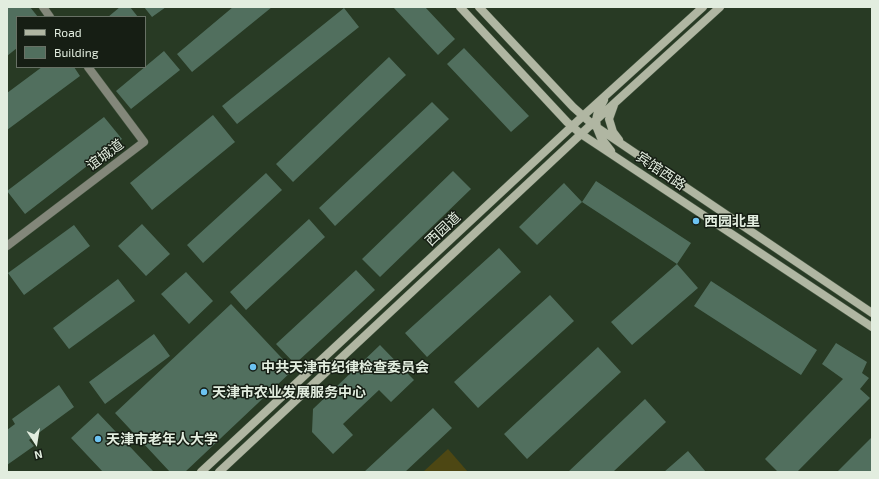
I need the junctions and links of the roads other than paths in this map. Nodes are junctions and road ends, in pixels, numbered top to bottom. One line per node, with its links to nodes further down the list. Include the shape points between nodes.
1 (43, 7): 6 (street)
2 (460, 7): 12 (street, 宾馆西路)
3 (479, 7): 10 (street, 宾馆西路)
4 (703, 7): 8 (street, 西园道)
5 (720, 7): 9 (street, 西园道)
6 (49, 16)
7 (89, 68): 16 (street, 谊城道, via 144,142)
8 (610, 92): 10 (street, 西园道); 11 (street, via 600,106)
9 (617, 101): 11 (street, 西园道); 14 (street, via 612,108 610,119 613,132)
10 (583, 116): 11 (street, 宾馆西路); 12 (street, 西园道)
11 (595, 124): 13 (street, 西园道); 14 (street, 宾馆西路); 15 (street, via 605,144)
12 (572, 126): 13 (street, 宾馆西路); 19 (street, 西园道)
13 (581, 134): 15 (street, 宾馆西路); 20 (street, 西园道)
14 (622, 144): 17 (street, 宾馆西路)
15 (615, 156): 18 (street, 宾馆西路)
16 (7, 246)
17 (872, 313)
18 (872, 327)
19 (202, 472)
20 (219, 472)

